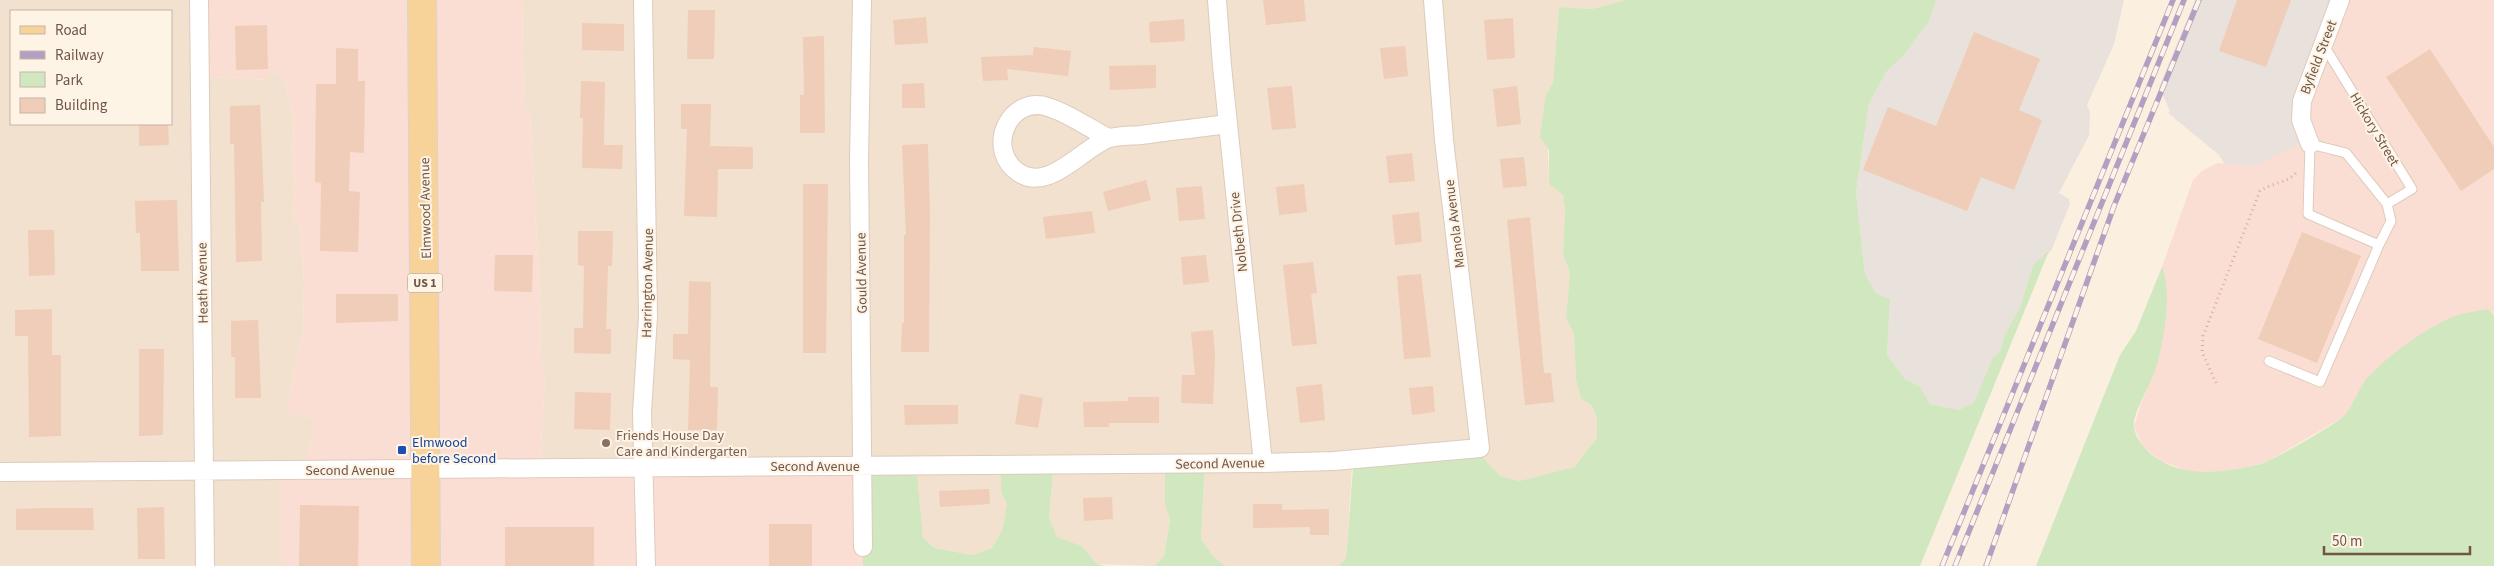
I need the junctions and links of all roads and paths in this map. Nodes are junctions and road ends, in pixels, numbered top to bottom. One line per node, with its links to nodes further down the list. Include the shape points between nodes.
1 (199, 0): 21 (street, Heath Avenue)
2 (422, 0): 20 (main road, Elmwood Avenue / US 1)
3 (643, 0): 19 (street, Harrington Avenue, via 648,316 642,413)
4 (862, 0): 18 (street, Gould Avenue)
5 (1217, 0): 9 (street, Nolbeth Drive)
6 (1433, 0): 16 (street, Manola Avenue, via 1444,140)
7 (2340, 0): 8 (street, Byfield Street)
8 (2323, 44): 11 (street, Byfield Street, via 2302,101 2301,120); 12 (lane, Hickory Street, via 2412,189)
9 (1228, 124): 10 (street); 17 (street, Nolbeth Drive)
10 (1108, 138): 10 (street, via 1048,106 1033,105 1009,119 1002,132 1002,146 1006,159 1015,170 1028,177 1042,178)
11 (2310, 144): 12 (lane, via 2346,153); 13 (lane, via 2308,214); 15 (path, via 2292,178 2260,191 2207,327 2202,352)
12 (2387, 204): 13 (lane, via 2391,221)
13 (2379, 245): 14 (lane, via 2320,382)
14 (2268, 361)
15 (2216, 383)
16 (1480, 448): 17 (street, Second Avenue, via 1343,460)
17 (1263, 463): 18 (street, Second Avenue)
18 (861, 466): 19 (street, Second Avenue); 23 (street, Gould Avenue)
19 (643, 468): 20 (street, Second Avenue); 26 (street, Harrington Avenue)
20 (426, 469): 21 (street, Second Avenue); 25 (main road, Elmwood Avenue / US 1)
21 (204, 471): 22 (street, Second Avenue); 24 (street, Heath Avenue)
22 (0, 472)
23 (862, 547)
24 (205, 566)
25 (426, 566)
26 (646, 566)

